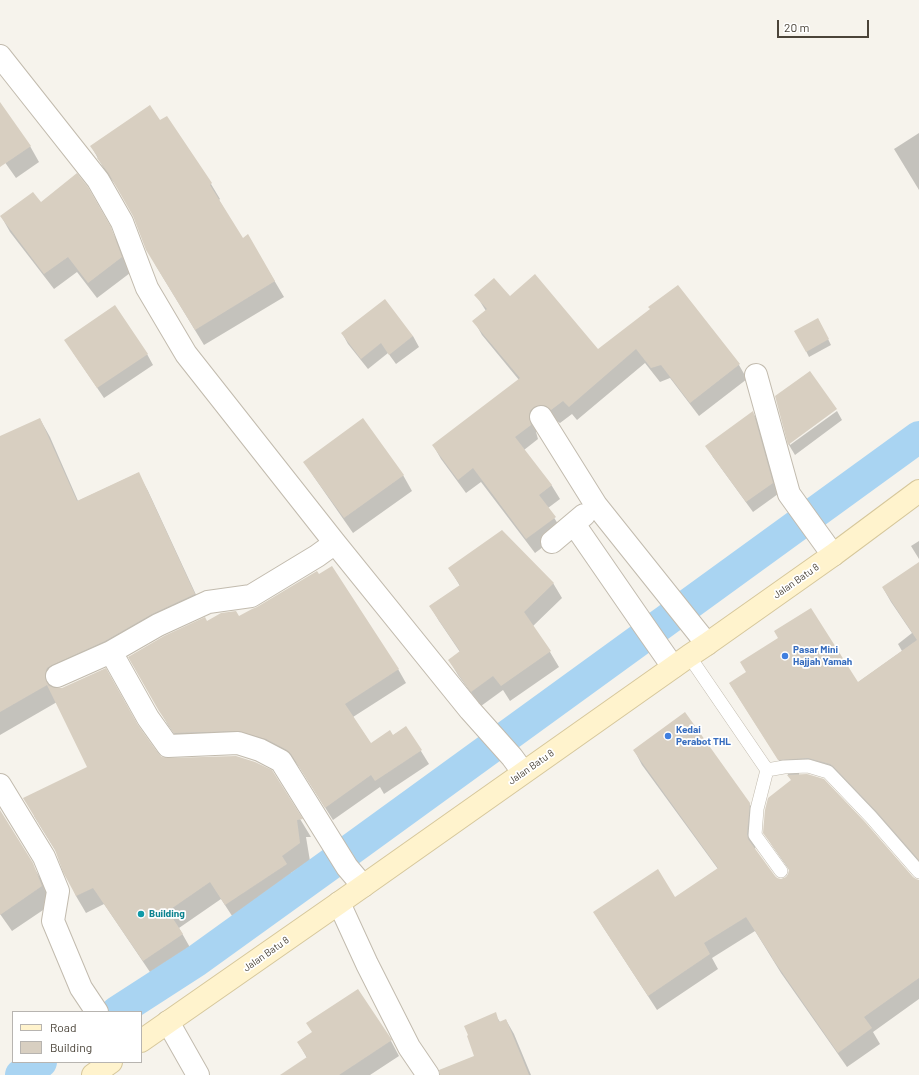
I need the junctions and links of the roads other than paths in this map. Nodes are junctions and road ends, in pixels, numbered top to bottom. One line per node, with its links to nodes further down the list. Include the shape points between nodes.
1 (0, 56): 8 (street, via 98,180 122,222 147,288 186,354)
2 (756, 375): 9 (street, via 789,494)
3 (541, 416): 5 (street)
4 (919, 491): 9 (street, Jalan Batu 8)
5 (596, 506): 6 (street); 10 (street)
6 (574, 524): 7 (street); 12 (street, via 659,648)
7 (552, 542)
8 (335, 543): 11 (street, via 251,596 208,602 158,625); 14 (street)
9 (833, 555): 10 (street, Jalan Batu 8)
10 (707, 644): 12 (street, Jalan Batu 8)
11 (111, 652): 13 (street); 19 (street, via 148,718 168,746 238,743 260,750 282,762 325,834)
12 (681, 661): 14 (street, Jalan Batu 8); 15 (lane)
13 (57, 676)
14 (517, 764): 19 (street, Jalan Batu 8)
15 (767, 770): 17 (lane, via 757,809 755,835); 18 (lane, via 784,766 808,766 828,772)
16 (0, 785): 21 (street, via 44,857 58,891 53,921 81,988)
17 (781, 871)
18 (919, 872)
19 (363, 886): 20 (street, Jalan Batu 8)
20 (339, 903): 22 (street, Jalan Batu 8); 27 (street, via 409,1047)
21 (96, 1011)
22 (168, 1022): 23 (street, Jalan Batu 8); 26 (street)
23 (142, 1040)
24 (110, 1063): 25 (street)
25 (93, 1075)
26 (198, 1075)
27 (428, 1075)

